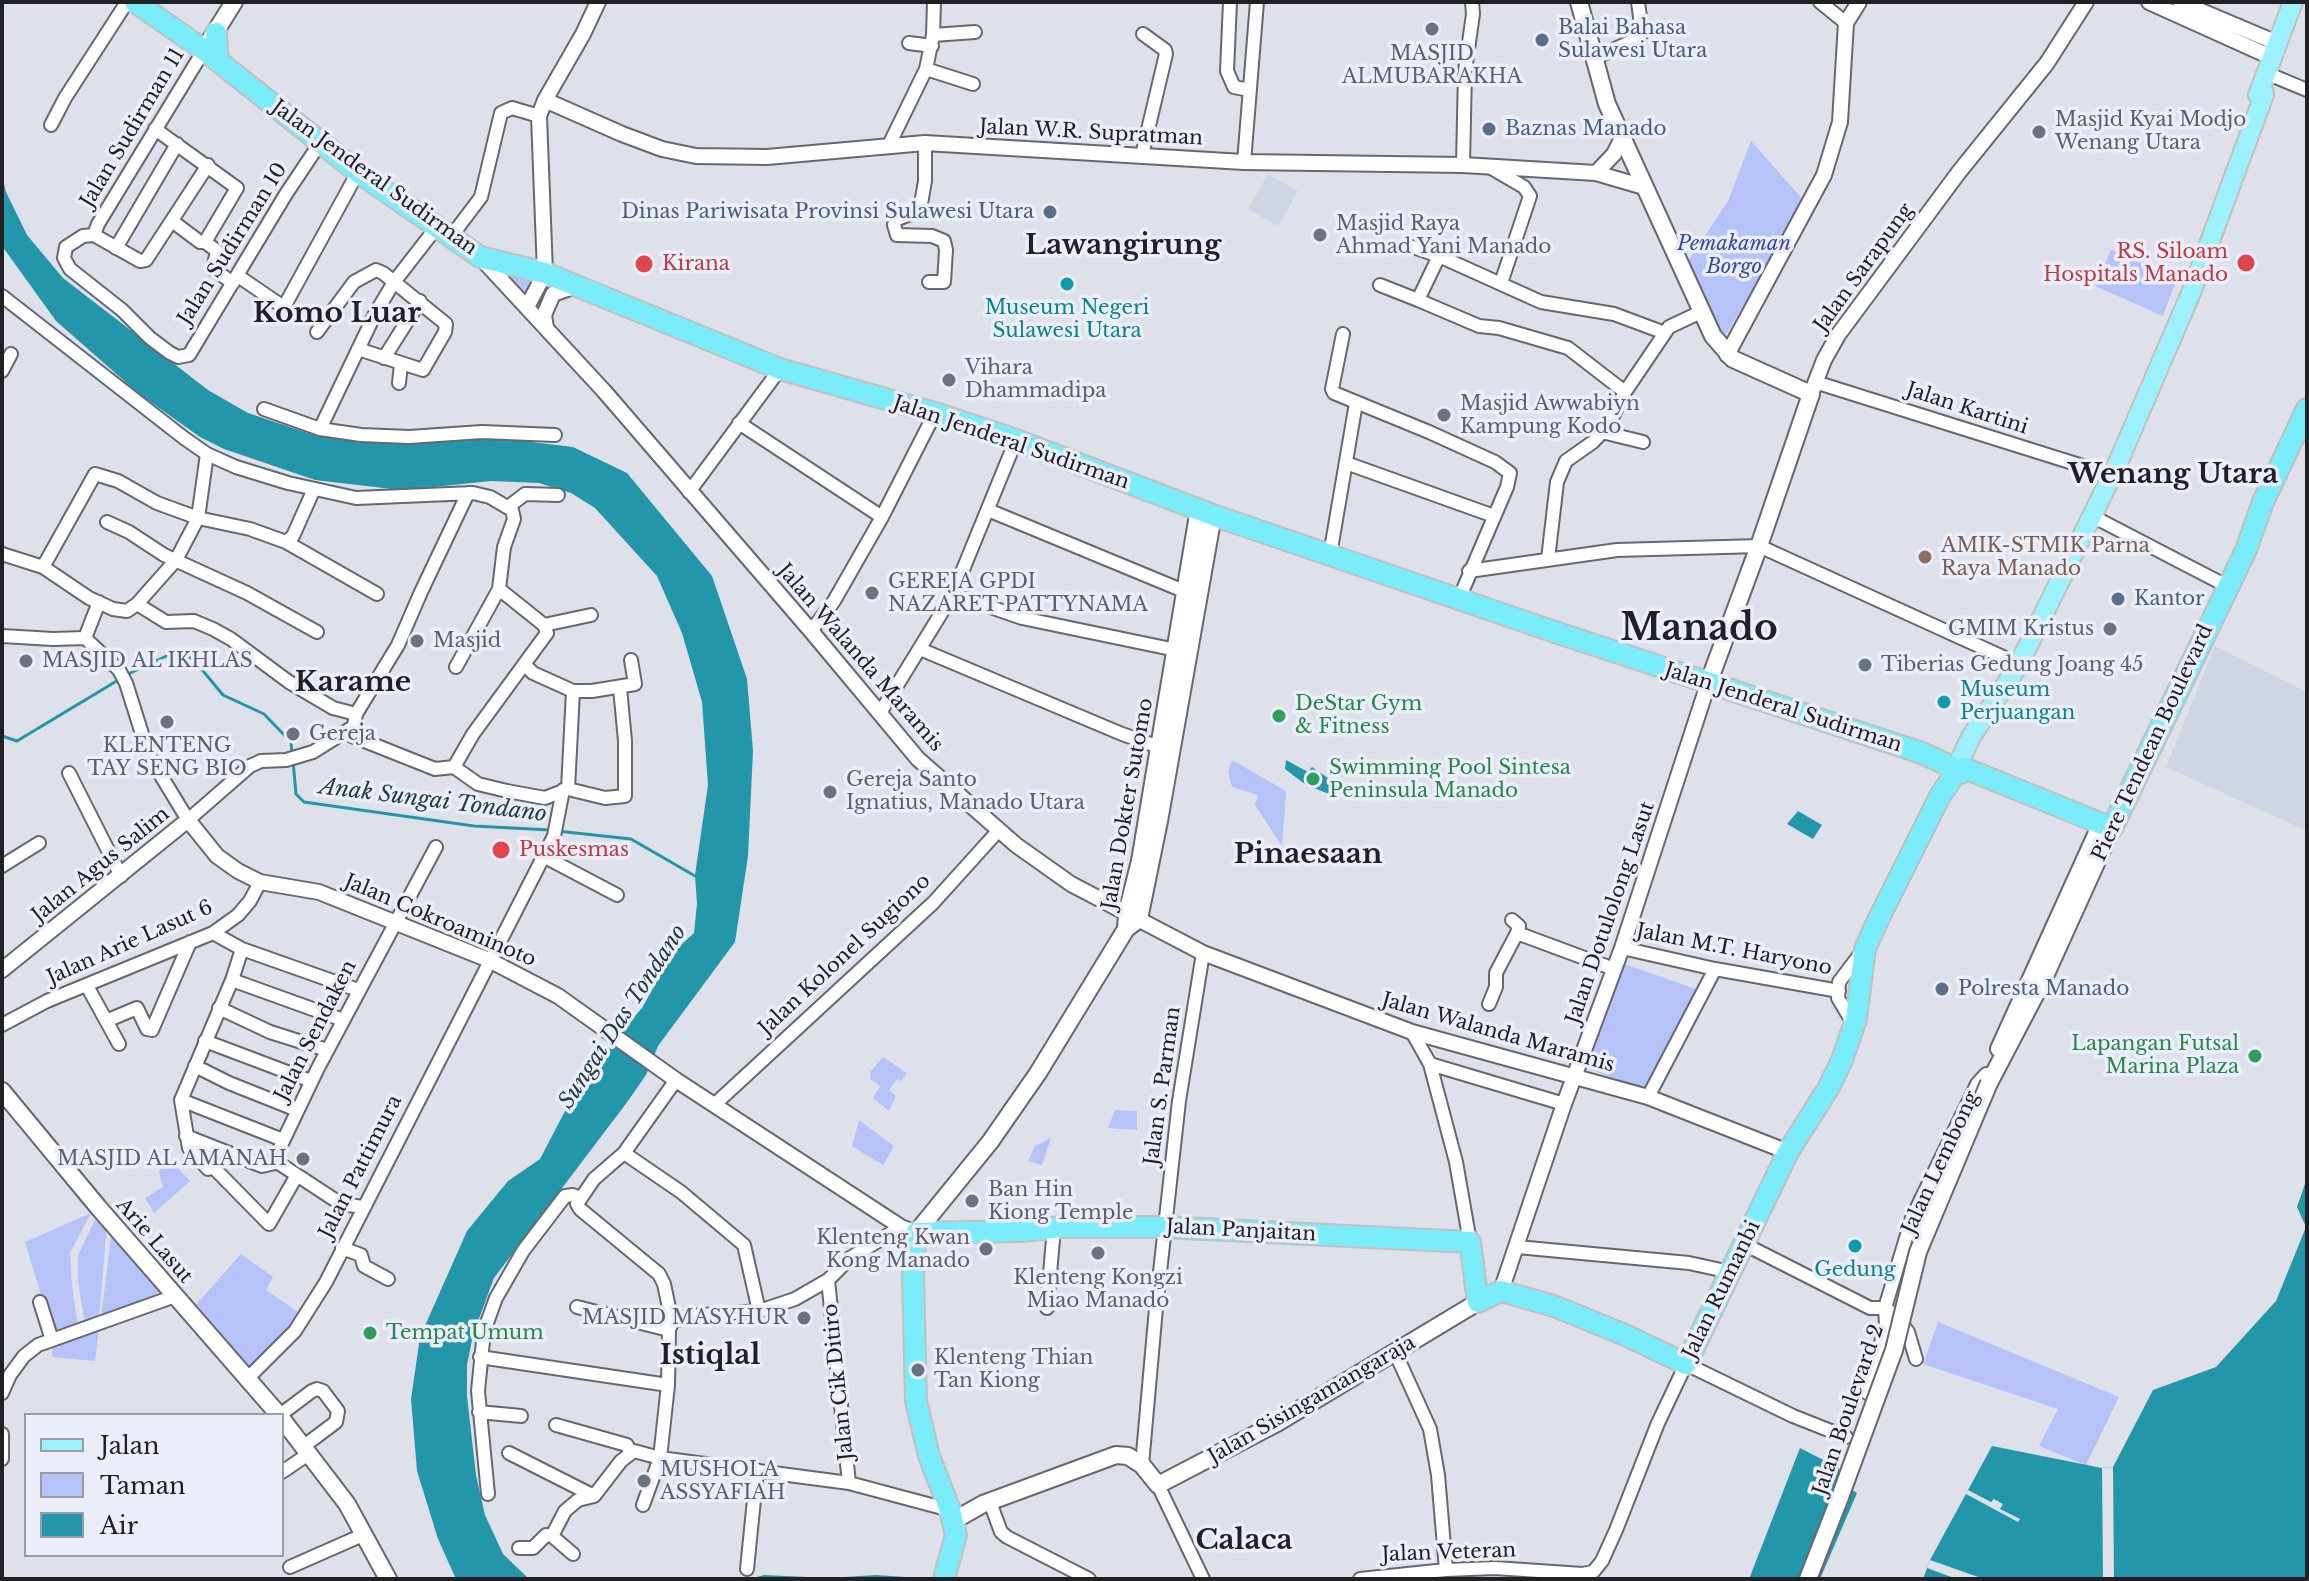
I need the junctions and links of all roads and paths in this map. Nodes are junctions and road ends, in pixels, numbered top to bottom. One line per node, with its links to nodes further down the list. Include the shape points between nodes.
1 (234, 2): 21 (main road)
2 (598, 2): 28 (street)
3 (934, 2): 19 (street)
4 (1230, 2): 26 (street, via 1227,71 1234,87)
5 (1257, 2): 26 (street)
6 (1472, 2): 40 (street)
7 (1579, 2): 23 (main road)
8 (1638, 2): 23 (street, via 1639,38)
9 (1820, 2): 16 (street)
10 (1859, 2): 16 (street)
11 (2086, 2): 78 (street, Jalan Sarapung, via 2047,63 1876,281 1831,347)
12 (2149, 2): 22 (street)
13 (2180, 2): 22 (street)
14 (2293, 2): 22 (main road)
15 (140, 4): 21 (highway, Jalan Jenderal Sudirman); 30 (street, via 65,98)
16 (1846, 23): 72 (street, via 1843,100 1834,148)
17 (975, 32): 19 (street)
18 (1143, 34): 37 (street, via 1166,54)
19 (933, 40): 20 (street); 24 (street)
20 (909, 43)
21 (212, 48): 31 (street, Jalan Sudirman 11); 33 (highway, Jalan Jenderal Sudirman)
22 (2266, 58): 27 (street); 54 (main road)
23 (1593, 59): 32 (main road)
24 (926, 69): 25 (street); 36 (street)
25 (973, 84)
26 (1249, 90): 38 (street)
27 (2307, 90)
28 (545, 100): 29 (street); 36 (street, Jalan W.R. Supratman, via 662,149 696,156 767,157)
29 (539, 116): 46 (street, via 512,108 501,113 481,197); 53 (street)
30 (51, 125)
31 (155, 129): 35 (street); 47 (street, Jalan Sudirman 11)
32 (1622, 138): 43 (street); 44 (main road)
33 (320, 143): 42 (highway, Jalan Jenderal Sudirman); 55 (street, Jalan Sudirman 10)
34 (925, 143): 36 (street, Jalan W.R. Supratman); 37 (street, Jalan W.R. Supratman); 57 (street, via 924,196 918,209 894,225 897,235 944,241 944,282)
35 (177, 144): 39 (street); 50 (street)
36 (889, 145)
37 (1142, 155): 38 (street, Jalan W.R. Supratman)
38 (1244, 162): 40 (street, Jalan W.R. Supratman)
39 (208, 165): 45 (street); 48 (street, via 237,190)
40 (1463, 165): 41 (street, Jalan W.R. Supratman)
41 (1488, 166): 43 (street, Jalan W.R. Supratman); 58 (street, via 1530,196)
42 (358, 172): 46 (highway, Jalan Jenderal Sudirman); 55 (street, via 285,305)
43 (1596, 173): 44 (street, Jalan W.R. Supratman)
44 (1644, 187): 65 (main road)
45 (172, 221): 48 (street); 50 (street, via 148,259)
46 (443, 233): 52 (highway, Jalan Jenderal Sudirman); 56 (street)
47 (94, 235): 50 (street, Jalan Sudirman 11); 55 (street, Jalan Sudirman 10, via 66,247 66,264 176,356 189,355)
48 (205, 242): 55 (street, via 217,251 213,269)
49 (1413, 247): 51 (street)
50 (121, 251)
51 (1439, 256): 58 (street); 62 (street)
52 (480, 257): 53 (highway, Jalan Jenderal Sudirman); 64 (street, Jalan Walanda Maramis)
53 (545, 273): 60 (highway, Jalan Jenderal Sudirman); 64 (street)
54 (2195, 279): 92 (main road); 102 (main road)
55 (235, 280)
56 (394, 282): 63 (street); 67 (street, via 376,270 362,275); 70 (street)
57 (929, 282)
58 (1501, 283): 68 (street, via 1541,302 1614,314)
59 (1380, 285): 62 (street)
60 (576, 286): 66 (street, via 553,294 544,315); 75 (highway, Jalan Jenderal Sudirman)
61 (2, 296): 90 (street)
62 (1418, 300): 79 (street, via 1479,326 1568,348)
63 (420, 301): 73 (street); 74 (street, via 445,320 445,332 423,370)
64 (527, 307): 66 (street, Jalan Walanda Maramis)
65 (1703, 311): 68 (street); 72 (main road)
66 (546, 328): 94 (street, Jalan Walanda Maramis)
67 (317, 332)
68 (1665, 333): 79 (street)
69 (1343, 334): 80 (street, via 1332,389)
70 (358, 349): 73 (street); 85 (street)
71 (11, 354): 76 (street)
72 (1727, 355): 78 (main road, via 1780,382)
73 (384, 358): 74 (street)
74 (401, 364): 77 (street)
75 (780, 369): 83 (highway, Jalan Jenderal Sudirman); 84 (street)
76 (2, 371)
77 (399, 383)
78 (1813, 388): 92 (street, Jalan Kartini); 107 (main road, Jalan Sarapung)
79 (1625, 392): 86 (street)
80 (1356, 403): 91 (street); 101 (street, via 1510,473)
81 (264, 409): 85 (street)
82 (2307, 409): 97 (highway, Piere Tendean Boulevard)
83 (935, 413): 88 (highway, Jalan Jenderal Sudirman); 103 (street)
84 (739, 423): 94 (street); 103 (street)
85 (320, 429): 87 (street, via 409,437)
86 (1602, 432): 89 (street); 110 (street, via 1561,471)
87 (555, 435)
88 (1016, 440): 99 (street); 100 (highway, Jalan Jenderal Sudirman)
89 (1643, 442)
90 (207, 454): 93 (street, via 256,475); 104 (street)
91 (1346, 463): 101 (street); 109 (street)
92 (2108, 474): 133 (main road)
93 (314, 489): 95 (street, via 365,499); 106 (street)
94 (689, 492): 124 (street, Jalan Walanda Maramis)
95 (468, 493): 98 (street); 138 (street, via 398,645)
96 (558, 495): 98 (street, via 525,494)
97 (2263, 502): 114 (highway); 145 (highway, Piere Tendean Boulevard, via 2246,550)
98 (508, 507): 115 (street, via 514,519)
99 (988, 510): 117 (street); 118 (street)
100 (1206, 512): 109 (highway, Jalan Jenderal Sudirman); 118 (main road, Jalan Dokter Sutomo)
101 (1494, 516): 113 (street)
102 (2092, 516): 114 (street); 133 (main road)
103 (882, 517): 124 (street)
104 (198, 518): 106 (street); 111 (street); 112 (street, via 95,474)
105 (107, 522): 111 (street)
106 (286, 542): 116 (street)
107 (1759, 546): 110 (street, via 1617,550); 133 (street); 134 (main road, Jalan Sarapung)
108 (2, 554): 112 (street)
109 (1330, 555): 119 (highway, Jalan Jenderal Sudirman)
110 (1548, 559): 113 (street)
111 (176, 560): 121 (street); 125 (street)
112 (43, 567): 120 (street)
113 (1469, 571): 119 (street)
114 (2219, 582): 145 (highway)
115 (499, 589): 123 (street); 132 (street)
116 (377, 594)
117 (953, 594): 128 (street); 129 (street, via 1022,618)
118 (1192, 595): 129 (main road, Jalan Dokter Sutomo)
119 (1459, 599): 134 (highway, Jalan Jenderal Sudirman)
120 (99, 602): 121 (street, via 127,611); 127 (street)
121 (137, 604): 138 (street, via 166,622 194,621 213,629)
122 (591, 615): 123 (street)
123 (544, 625): 131 (street, via 547,636)
124 (811, 631): 137 (street, Jalan Walanda Maramis)
125 (317, 632)
126 (2, 636): 127 (street)
127 (85, 638): 144 (street, via 119,670 149,756)
128 (920, 649): 137 (street); 139 (street)
129 (1181, 652): 139 (main road, Jalan Dokter Sutomo); 154 (main road, via 1159,821)
130 (631, 660): 135 (street, via 635,684)
131 (526, 666): 136 (street); 140 (street)
132 (456, 667)
133 (2013, 668): 141 (main road)
134 (1708, 684): 141 (highway, Jalan Jenderal Sudirman); 160 (street, Jalan Dotulolong Lasut)
135 (620, 688): 136 (street); 143 (street, via 625,796 605,798)
136 (573, 691): 143 (street)
137 (880, 713): 146 (street, Jalan Walanda Maramis, via 918,759)
138 (354, 721): 140 (street, via 352,736 435,769); 144 (street, via 322,748 250,766)
139 (1159, 747): 154 (main road, Jalan Dokter Sutomo)
140 (454, 767): 143 (street, via 478,784 507,791 545,798)
141 (1957, 767): 145 (highway, Jalan Jenderal Sudirman); 162 (highway, Jalan Rumanbi)
142 (69, 773): 151 (street)
143 (566, 790): 149 (street, Jalan Pattimura)
144 (188, 820): 151 (street, Jalan Agus Salim); 152 (street, Jalan Cokroaminoto, via 217,856)
145 (2106, 826): 184 (main road)
146 (999, 830): 154 (street, Jalan Walanda Maramis, via 1071,884); 192 (street, Jalan Kolonel Sugiono, via 933,903)
147 (39, 843): 150 (street)
148 (436, 847): 156 (street, Jalan Sendaken)
149 (543, 856): 153 (street); 164 (street, Jalan Pattimura)
150 (4, 860)
151 (121, 876): 167 (street, Jalan Agus Salim)
152 (260, 882): 156 (street, Jalan Cokroaminoto, via 319,892); 157 (street, Jalan Arie Lasut 6, via 238,915)
153 (617, 895)
154 (1131, 920): 163 (street, Jalan Walanda Maramis); 204 (main road, Jalan Dokter Sutomo, via 990,1142)
155 (1512, 920): 158 (street, via 1519,926)
156 (397, 923): 164 (street, Jalan Cokroaminoto); 170 (street, Jalan Sendaken)
157 (213, 933): 159 (street, Jalan Arie Lasut 6); 161 (street)
158 (1517, 933): 165 (street); 172 (street, via 1496,973)
159 (190, 942): 169 (street, Jalan Arie Lasut 6); 176 (street, via 152,1030 137,1008)
160 (1622, 948): 165 (street, Jalan Dotulolong Lasut); 166 (street, Jalan M.T. Haryono)
161 (242, 949): 168 (street); 170 (street)
162 (1865, 949): 171 (street, Jalan M.T. Haryono, via 1839,982); 174 (highway, Jalan Rumanbi)
163 (1203, 953): 178 (street, Jalan Walanda Maramis); 202 (street, Jalan S. Parman)
164 (489, 960): 186 (street, Jalan Cokroaminoto, via 558,996); 201 (street, Jalan Pattimura)
165 (1614, 969): 185 (street, Jalan Dotulolong Lasut)
166 (1715, 969): 171 (street, Jalan M.T. Haryono); 189 (street)
167 (2, 970)
168 (232, 980): 173 (street); 175 (street)
169 (87, 986): 176 (street); 177 (street, Jalan Arie Lasut 6)
170 (358, 990): 175 (street, Jalan Sendaken)
171 (1839, 991): 174 (street, Jalan M.T. Haryono, via 1838,998)
172 (1489, 1004)
173 (219, 1008): 179 (street); 181 (street, via 282,1037)
174 (1856, 1017): 196 (highway, Jalan Rumanbi, via 1829,1087)
175 (343, 1020): 181 (street, Jalan Sendaken)
176 (106, 1021): 180 (street)
177 (2, 1025)
178 (1412, 1032): 182 (street); 185 (street, Jalan Walanda Maramis)
179 (205, 1041): 183 (street); 187 (street)
180 (119, 1044)
181 (327, 1050): 187 (street, Jalan Sendaken)
182 (1430, 1064): 191 (street); 205 (street)
183 (195, 1066): 190 (street); 193 (street)
184 (1992, 1076): 218 (street, Jalan Lembong, via 1986,1074 1977,1084 1918,1206); 266 (main road, Jalan Boulevard 2, bridge, via 1918,1252 1881,1390)
185 (1576, 1077): 189 (street, Jalan Walanda Maramis); 191 (street, Jalan Dotulolong Lasut)
186 (676, 1080): 192 (street, Jalan Cokroaminoto); 197 (street)
187 (311, 1081): 193 (street, Jalan Sendaken)
188 (2, 1091): 213 (main road, Arie Lasut)
189 (1648, 1097): 196 (street, Jalan Walanda Maramis)
190 (181, 1100): 194 (street); 195 (street)
191 (1564, 1104): 207 (street, Jalan Dotulolong Lasut)
192 (714, 1105): 204 (street, Jalan Cokroaminoto)
193 (297, 1110): 195 (street, Jalan Sendaken)
194 (186, 1136): 198 (street, via 262,1166); 199 (street, via 192,1153 269,1224)
195 (283, 1140): 198 (street, Jalan Sendaken)
196 (1788, 1152): 206 (highway, Jalan Rumanbi)
197 (624, 1153): 200 (street); 219 (street, via 744,1245)
198 (275, 1161): 199 (street)
199 (297, 1175): 201 (street, via 341,1204)
200 (580, 1198): 220 (street, via 580,1209 661,1277); 223 (street, via 565,1196 523,1251 496,1298)
201 (363, 1207): 208 (street, Jalan Pattimura)
202 (1164, 1227): 203 (highway, Jalan Panjaitan); 205 (highway, Jalan Panjaitan); 243 (street, Jalan S. Parman)
203 (1054, 1228): 204 (highway, Jalan Panjaitan); 217 (street)
204 (908, 1230): 211 (street, Jalan Cik Ditiro, via 850,1258); 252 (highway, via 916,1401)
205 (1470, 1242): 215 (highway)
206 (1744, 1244): 209 (highway, Jalan Rumanbi); 218 (street, via 1870,1308)
207 (1517, 1247): 209 (street, via 1689,1263); 212 (street, Jalan Dotulolong Lasut)
208 (342, 1248): 210 (street, via 361,1255 364,1266); 226 (street, Jalan Pattimura, via 295,1331)
209 (1730, 1272): 225 (highway, Jalan Rumanbi)
210 (388, 1279)
211 (828, 1280): 219 (street, Jalan Cik Ditiro); 246 (street, Jalan Cik Ditiro)
212 (1501, 1291): 215 (highway, Jalan Sisingamangaraja); 225 (highway, via 1554,1306)
213 (175, 1296): 221 (street); 226 (main road, Arie Lasut)
214 (40, 1302): 221 (street)
215 (1478, 1302): 222 (main road, Jalan Sisingamangaraja)
216 (577, 1307): 220 (street)
217 (1047, 1308)
218 (1885, 1308): 224 (street, via 1908,1332); 229 (street, Jalan Lembong, via 1886,1325)
219 (759, 1311): 220 (street, Jalan Cik Ditiro, via 690,1316)
220 (670, 1326): 227 (street)
221 (52, 1340): 228 (street, via 24,1356)
222 (1395, 1352): 247 (main road, Jalan Sisingamangaraja); 259 (street, via 1430,1429)
223 (480, 1357): 227 (street); 230 (street)
224 (1916, 1359)
225 (1686, 1364): 237 (street); 260 (street, Jalan Rumanbi, via 1602,1561)
226 (248, 1378): 231 (main road, Arie Lasut)
227 (668, 1385): 241 (street)
228 (2, 1393)
229 (1867, 1393)
230 (479, 1412): 233 (street); 248 (street)
231 (277, 1413)
232 (284, 1413): 238 (street, via 320,1389 338,1411 336,1422)
233 (521, 1416)
234 (284, 1421): 238 (main road, Arie Lasut)
235 (556, 1425): 239 (street, Jalan Cik Ditiro, via 627,1445)
236 (2, 1434): 242 (street)
237 (1846, 1437)
238 (307, 1450): 244 (street); 253 (main road, Arie Lasut)
239 (630, 1452): 241 (street, Jalan Cik Ditiro); 249 (street)
240 (509, 1453): 249 (street)
241 (660, 1458): 245 (street, Jalan Cik Ditiro); 250 (street)
242 (2, 1459)
243 (1135, 1460): 247 (main road); 251 (main road)
244 (284, 1470)
245 (757, 1470): 246 (street, Jalan Cik Ditiro); 258 (street)
246 (849, 1483): 252 (street, Jalan Cik Ditiro)
247 (1158, 1485): 264 (street)
248 (488, 1494)
249 (594, 1496): 254 (street, via 565,1511)
250 (643, 1505)
251 (989, 1505): 252 (main road); 263 (street, via 1007,1537)
252 (953, 1529): 262 (highway)
253 (365, 1534): 257 (street); 261 (main road, Arie Lasut)
254 (552, 1536): 255 (street, via 546,1535 533,1548); 256 (street)
255 (519, 1548)
256 (573, 1554)
257 (290, 1567)
258 (747, 1569)
259 (1446, 1570): 260 (street, Jalan Veteran); 265 (street, Jalan Veteran)
260 (1588, 1573)
261 (388, 1579)
262 (944, 1579)
263 (1089, 1579)
264 (1203, 1579)
265 (1360, 1579)
266 (1808, 1579)

